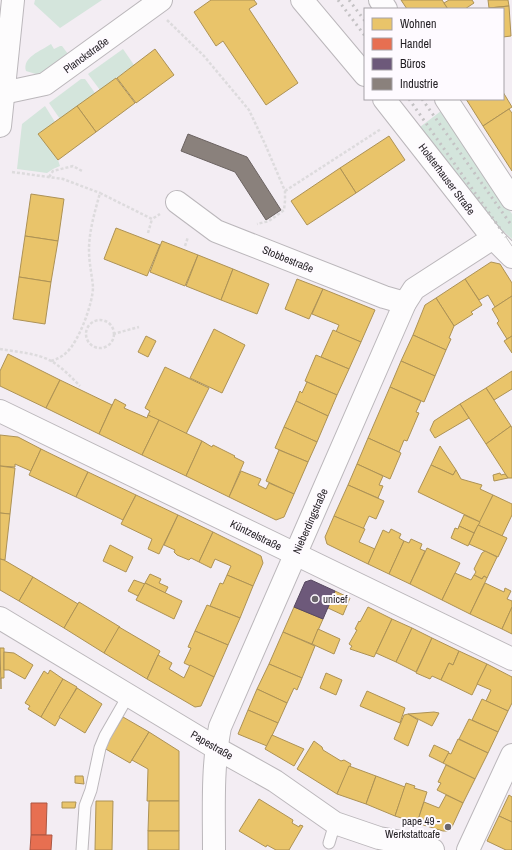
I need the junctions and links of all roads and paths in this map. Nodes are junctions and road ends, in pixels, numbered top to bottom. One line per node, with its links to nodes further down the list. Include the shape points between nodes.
1 (14, 0): 4 (street)
2 (302, 0): 5 (street)
3 (162, 8): 6 (street, Planckstraße, via 45,84); 14 (path, via 249,110)
4 (5, 23): 6 (street)
5 (364, 74)
6 (3, 93): 9 (street)
7 (385, 100): 22 (street, Holsterhauser Straße)
8 (447, 100): 16 (street)
9 (0, 126)
10 (386, 126): 14 (path)
11 (12, 172): 13 (path)
12 (82, 172): 13 (path, via 73,166 53,172)
13 (49, 177): 15 (path, via 63,179)
14 (285, 191): 19 (path, via 284,210 269,221)
15 (100, 193): 18 (path); 26 (path, via 92,221 89,250 92,294)
16 (512, 198)
17 (177, 202): 18 (path); 25 (street, Stobbestraße, via 216,230)
18 (152, 219): 20 (path)
19 (255, 225)
20 (148, 233)
21 (190, 233): 23 (path)
22 (492, 238): 24 (street, Holsterhauser Straße); 25 (street, Nieberdingstraße, via 414,289)
23 (185, 246)
24 (512, 257)
25 (405, 303): 34 (street, Nieberdingstraße)
26 (82, 327): 28 (path); 31 (path, via 68,352)
27 (139, 327): 29 (path)
28 (88, 328): 29 (path, via 93,323 102,321 110,325); 29 (path, via 88,342 94,347 106,347 110,344)
29 (113, 334)
30 (0, 349): 31 (path)
31 (51, 361): 32 (path)
32 (80, 386)
33 (0, 411): 34 (street, Küntzelstraße)
34 (295, 554): 36 (street, Küntzelstraße); 38 (street, Nieberdingstraße, via 220,727)
35 (0, 618): 37 (street, Papestraße)
36 (512, 659)
37 (128, 696): 38 (street, Papestraße); 41 (lane, via 100,748 85,806)
38 (216, 748): 40 (street, Papestraße, via 275,781 332,833); 42 (street, Nieberdingstraße)
39 (512, 754): 44 (street)
40 (378, 844): 43 (street, Papestraße, via 401,842)
41 (82, 850)
42 (214, 850)
43 (433, 850)
44 (468, 850)

